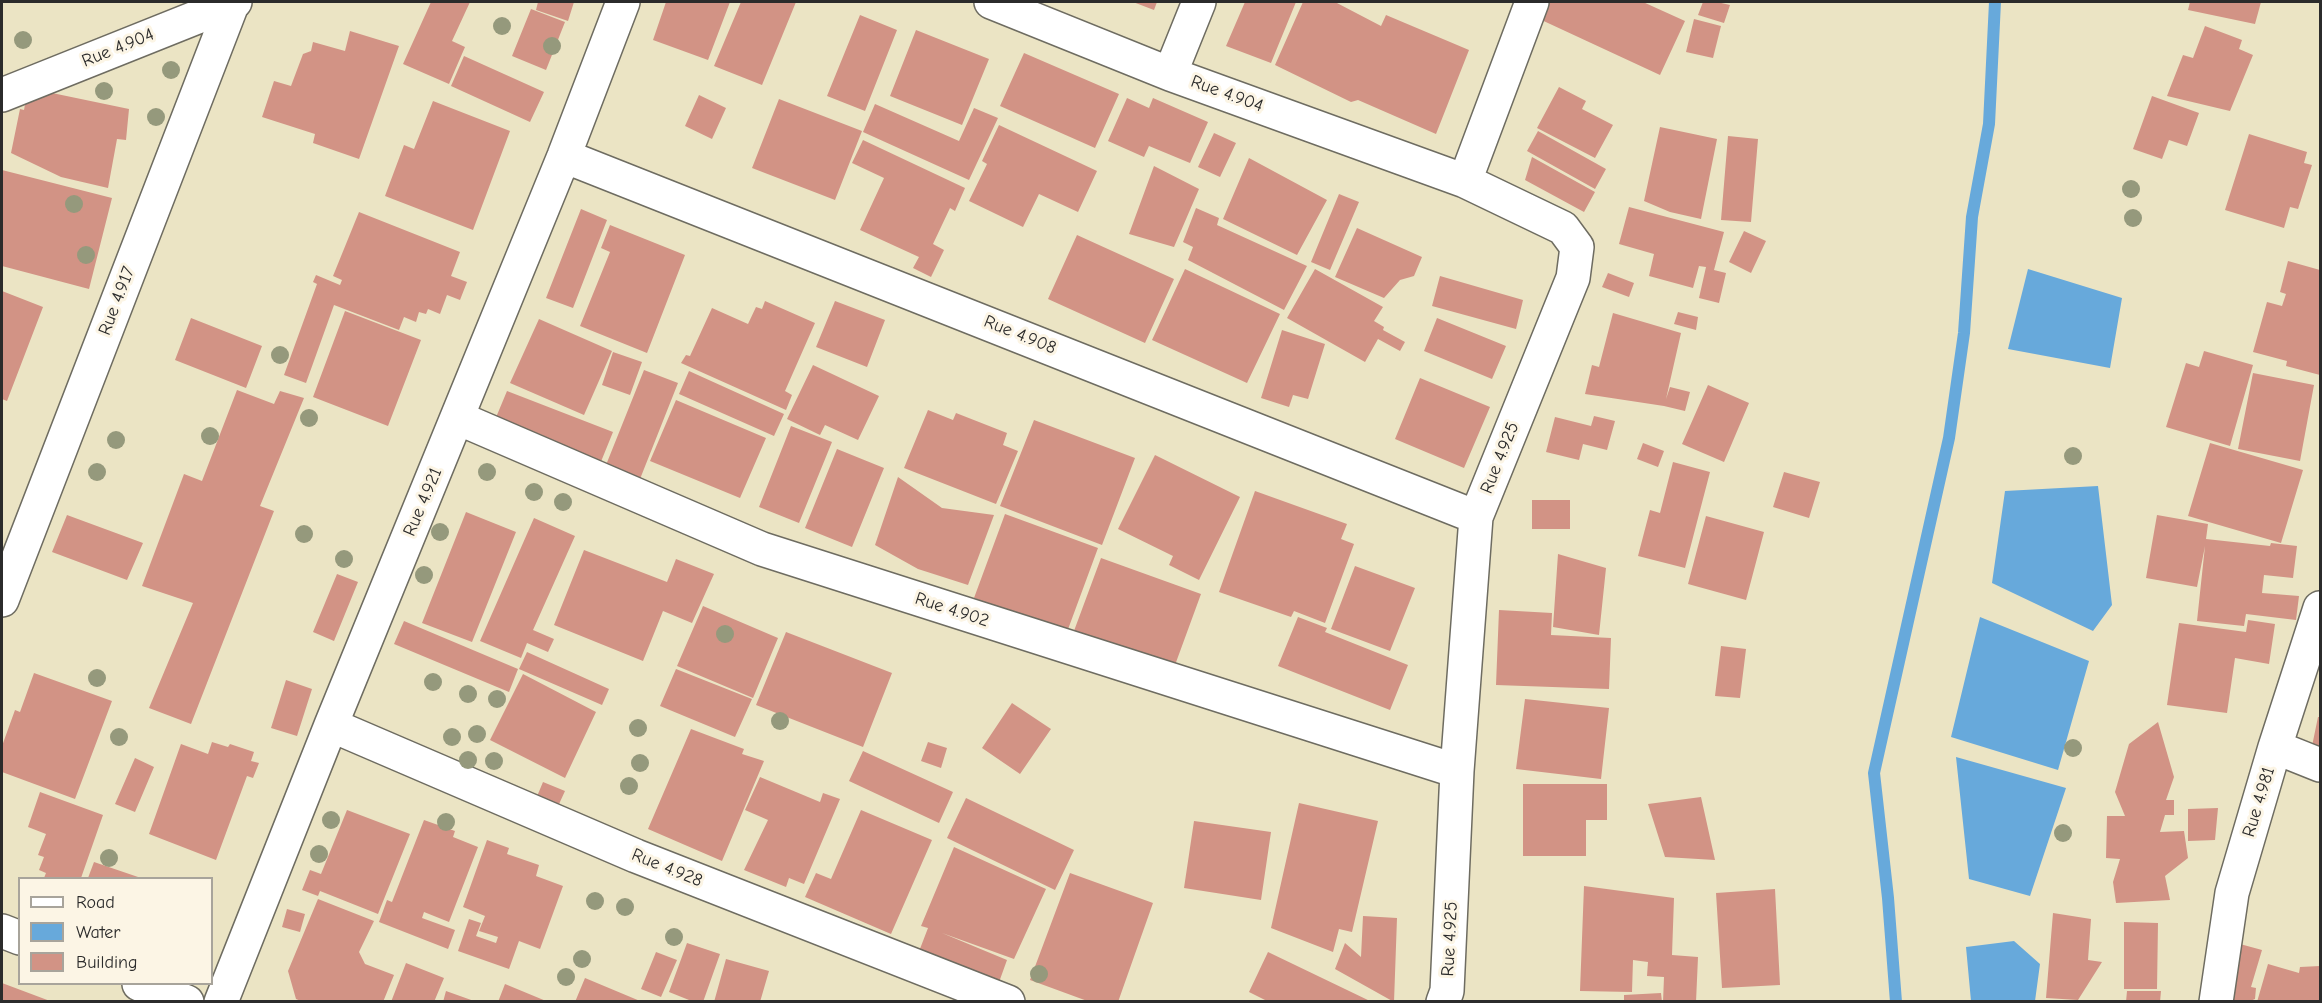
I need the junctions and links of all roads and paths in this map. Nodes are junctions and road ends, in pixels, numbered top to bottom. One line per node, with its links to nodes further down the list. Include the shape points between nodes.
1 (234, 2): 7 (street, Rue 4.904); 12 (street, Rue 4.917)
2 (623, 2): 8 (street, Rue 4.921)
3 (991, 2): 6 (street, Rue 4.904)
4 (1199, 2): 6 (street)
5 (1532, 2): 9 (street)
6 (1170, 74): 9 (street, Rue 4.904)
7 (2, 95)
8 (564, 156): 10 (street, Rue 4.921); 11 (street, Rue 4.908)
9 (1466, 181): 11 (street, Rue 4.925, via 1563,228 1577,247 1573,278)
10 (458, 418): 14 (street, Rue 4.921); 17 (street, Rue 4.902, via 762,549)
11 (1476, 517): 17 (street, Rue 4.925)
12 (2, 600)
13 (2320, 608): 15 (street, Rue 4.981)
14 (331, 725): 22 (street, Rue 4.921); 23 (street, Rue 4.928, via 636,855)
15 (2275, 747): 16 (street); 25 (street, Rue 4.981, via 2232,893)
16 (2320, 765)
17 (1457, 771): 24 (street, Rue 4.925, via 1448,990)
18 (2, 931): 19 (street)
19 (18, 937)
20 (142, 985): 21 (street)
21 (187, 1002)
22 (221, 1002)
23 (1008, 1002)
24 (1443, 1002)
25 (2216, 1002)

